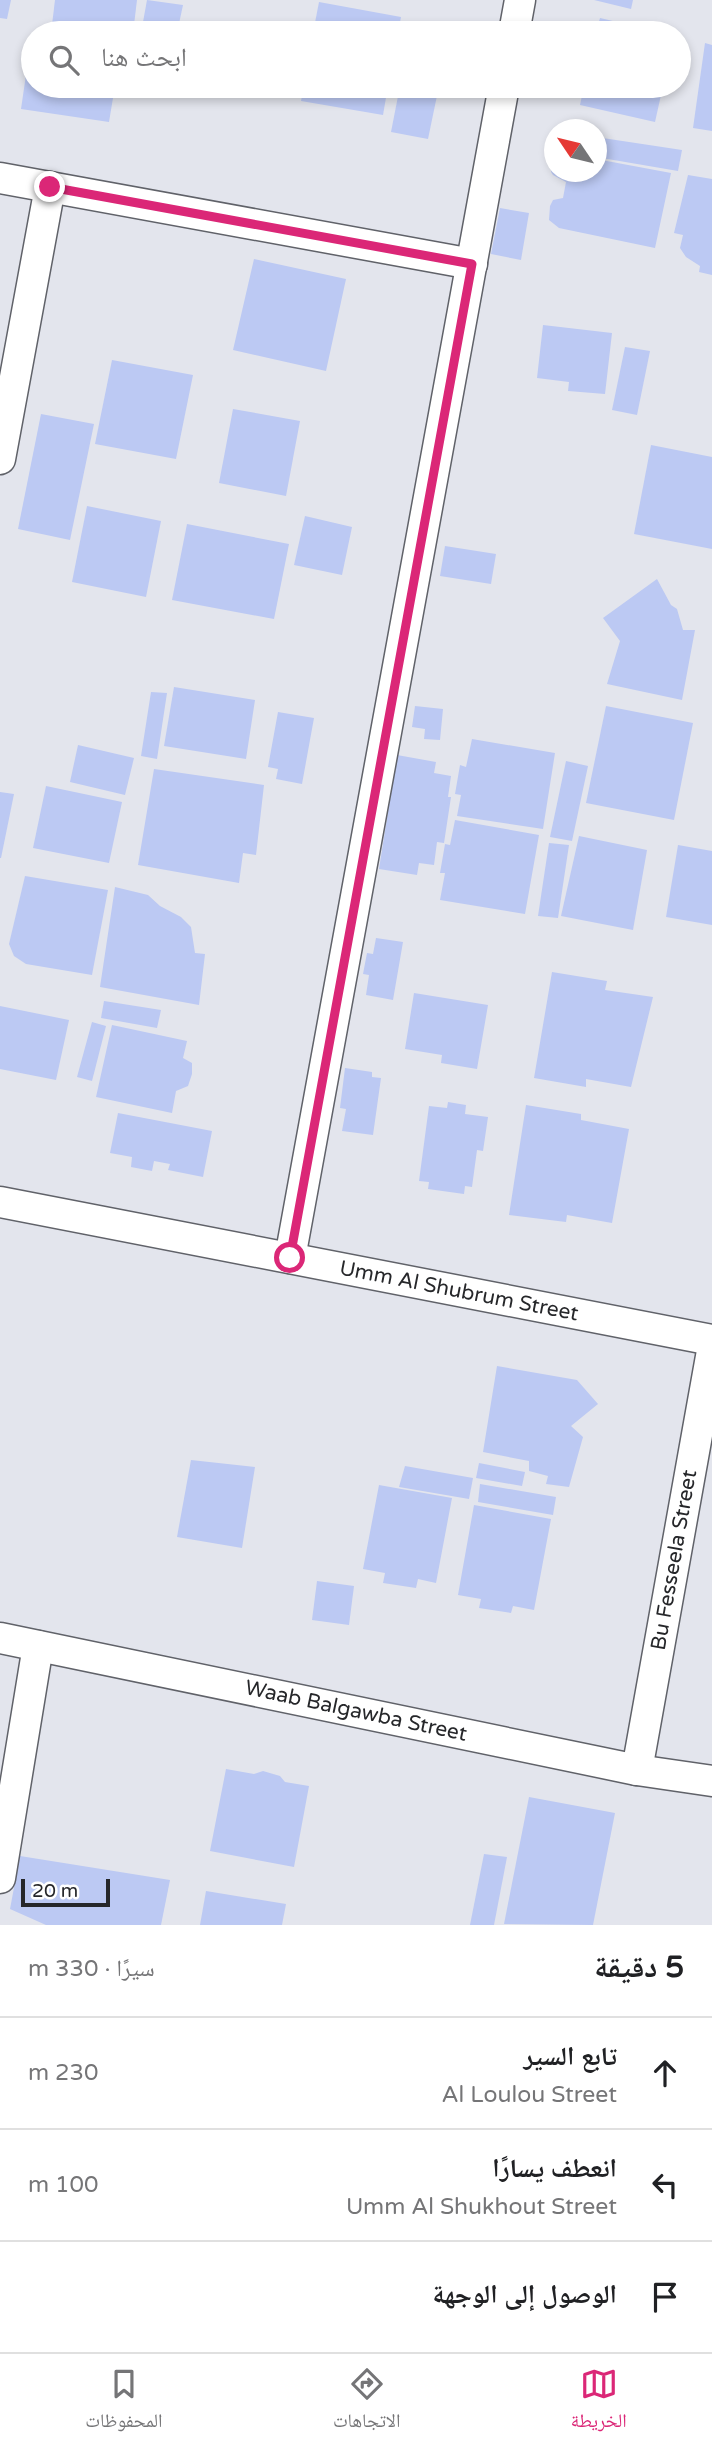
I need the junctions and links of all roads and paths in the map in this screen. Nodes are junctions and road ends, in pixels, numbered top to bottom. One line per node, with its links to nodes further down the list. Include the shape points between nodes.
1 (520, 0): 2 (street)
2 (516, 21)
3 (502, 98): 6 (street)
4 (0, 178): 5 (street)
5 (50, 187): 6 (street); 7 (street)
6 (472, 264): 9 (street)
7 (0, 458)
8 (0, 1202): 9 (street, Umm Al Shubrum Street)
9 (290, 1258): 10 (street, Umm Al Shubrum Street)
10 (712, 1340)
11 (712, 1351): 14 (street, Bu Fesseela Street)
12 (0, 1638): 13 (street, Waab Balgawba Street)
13 (38, 1646): 14 (street, Waab Balgawba Street); 16 (street)
14 (637, 1770): 15 (street, Waab Balgawba Street)
15 (712, 1782)
16 (0, 1878)

